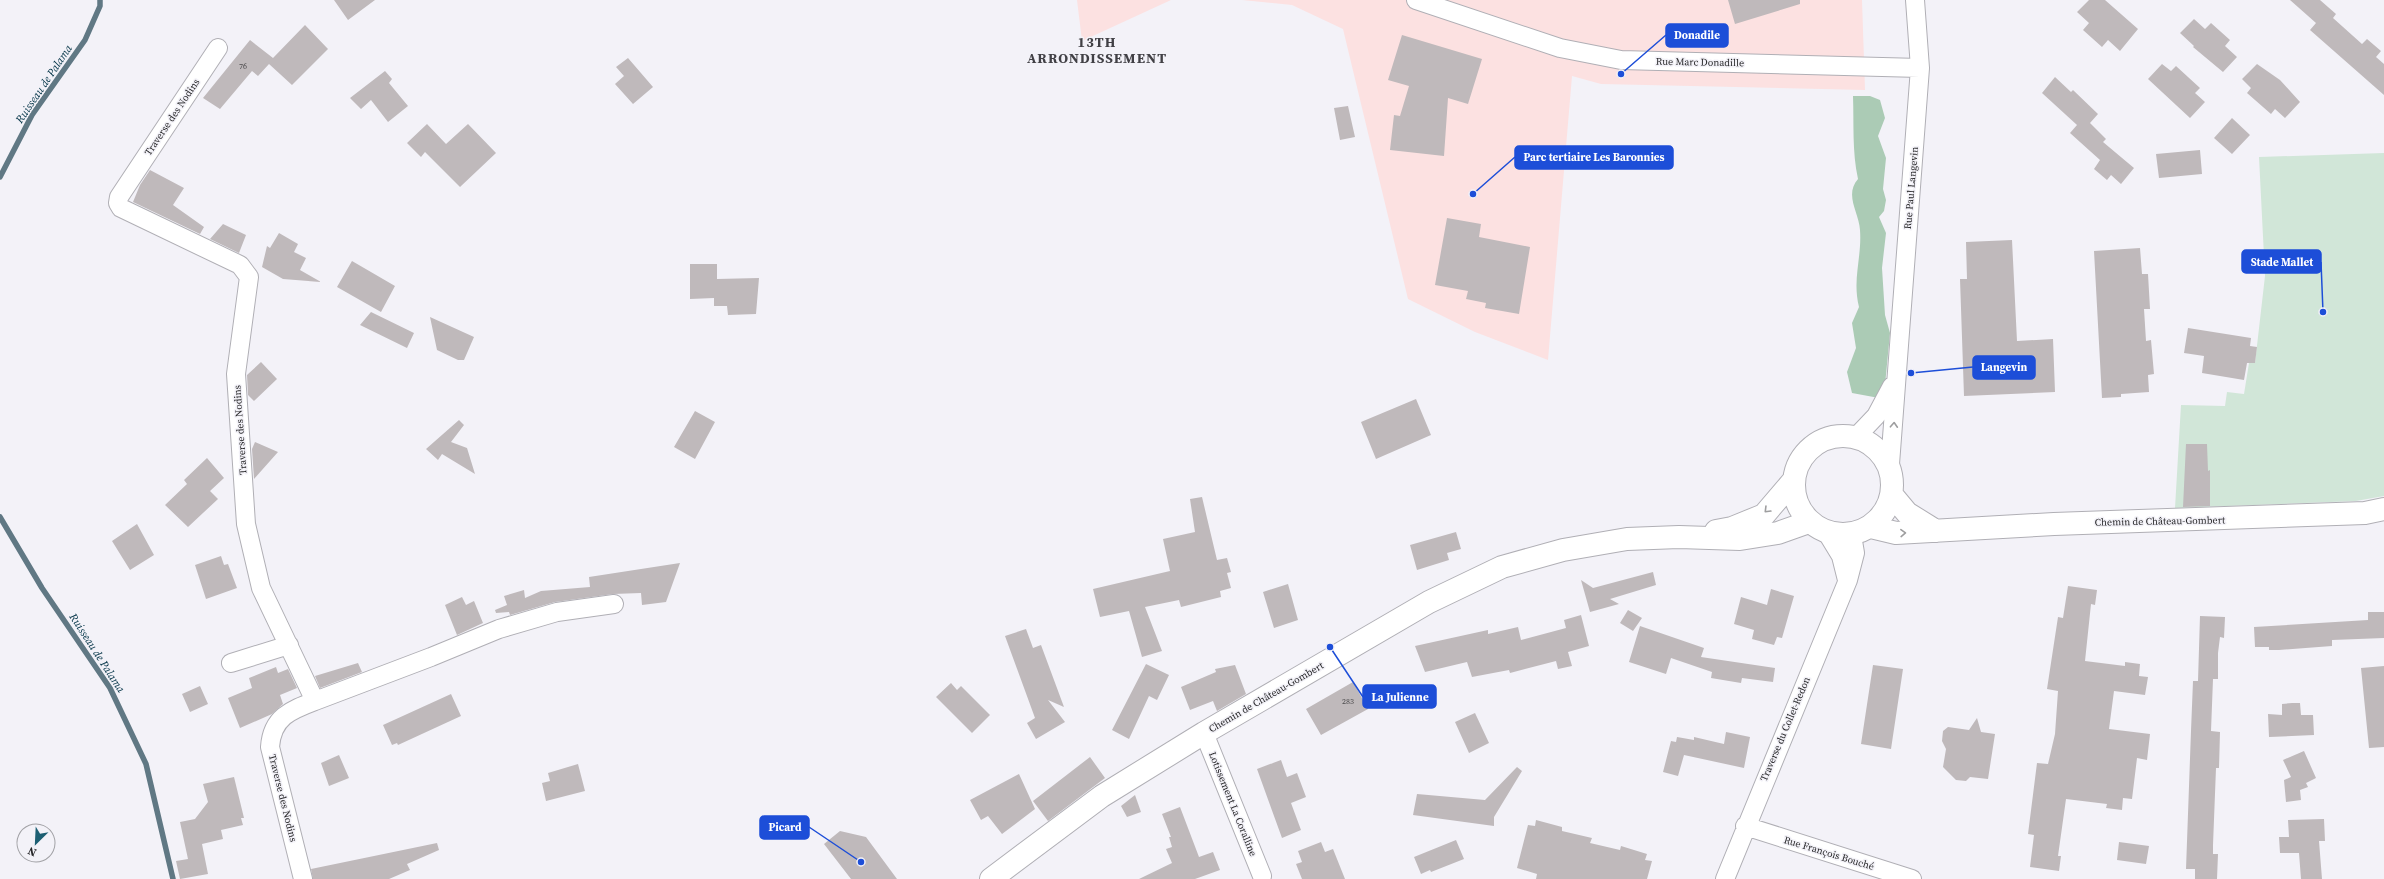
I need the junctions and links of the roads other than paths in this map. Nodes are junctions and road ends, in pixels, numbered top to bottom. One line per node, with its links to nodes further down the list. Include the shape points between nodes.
1 (1416, 0): 4 (street, Rue Marc Donadille, via 1560,48 1620,60)
2 (1915, 0): 4 (street, Rue Paul Langevin)
3 (218, 48): 17 (street, Traverse des Nodins, via 119,197 118,203 122,208 240,265 249,277 236,374 246,524 261,588)
4 (1920, 68): 5 (street, Rue Paul Langevin)
5 (1896, 376): 6 (street, Rue Paul Langevin, via 1886,402); 7 (street, Rue Paul Langevin, one-way to 5)
6 (1856, 437): 7 (street, via 1874,446); 8 (street, via 1834,436 1814,445 1800,461)
7 (1890, 464): 9 (street, via 1893,478)
8 (1793, 481): 11 (street, via 1796,504); 14 (street, Chemin de Château-Gombert, one-way to 14, via 1764,515 1732,528)
9 (1892, 496): 12 (street, via 1885,514); 13 (street, via 1907,513)
10 (2384, 509): 13 (street, Chemin de Château-Gombert, via 2357,514)
11 (1818, 528): 12 (street); 14 (street, Chemin de Château-Gombert, via 1740,539); 15 (street, via 1841,556)
12 (1862, 531): 13 (street, Chemin de Château-Gombert, one-way to 13); 15 (street, Traverse du Collet-Redon)
13 (1936, 531)
14 (1679, 537): 20 (street, Chemin de Château-Gombert, via 1620,540 1563,550 1502,567 1429,602)
15 (1848, 580): 21 (street, Traverse du Collet-Redon)
16 (614, 604): 19 (street, via 557,612 499,628 417,663)
17 (289, 646): 18 (street); 19 (street, Traverse des Nodins)
18 (231, 663)
19 (315, 701): 23 (street, Traverse des Nodins, via 286,712 270,735 270,746)
20 (1204, 733): 22 (street, Lotissement La Coralline); 24 (street, Chemin de Château-Gombert, via 1102,796)
21 (1745, 826): 25 (street, Traverse du Collet-Redon); 26 (street, Rue François Bouché)
22 (1262, 876)
23 (303, 879)
24 (990, 879)
25 (1725, 879)
26 (1912, 879)

